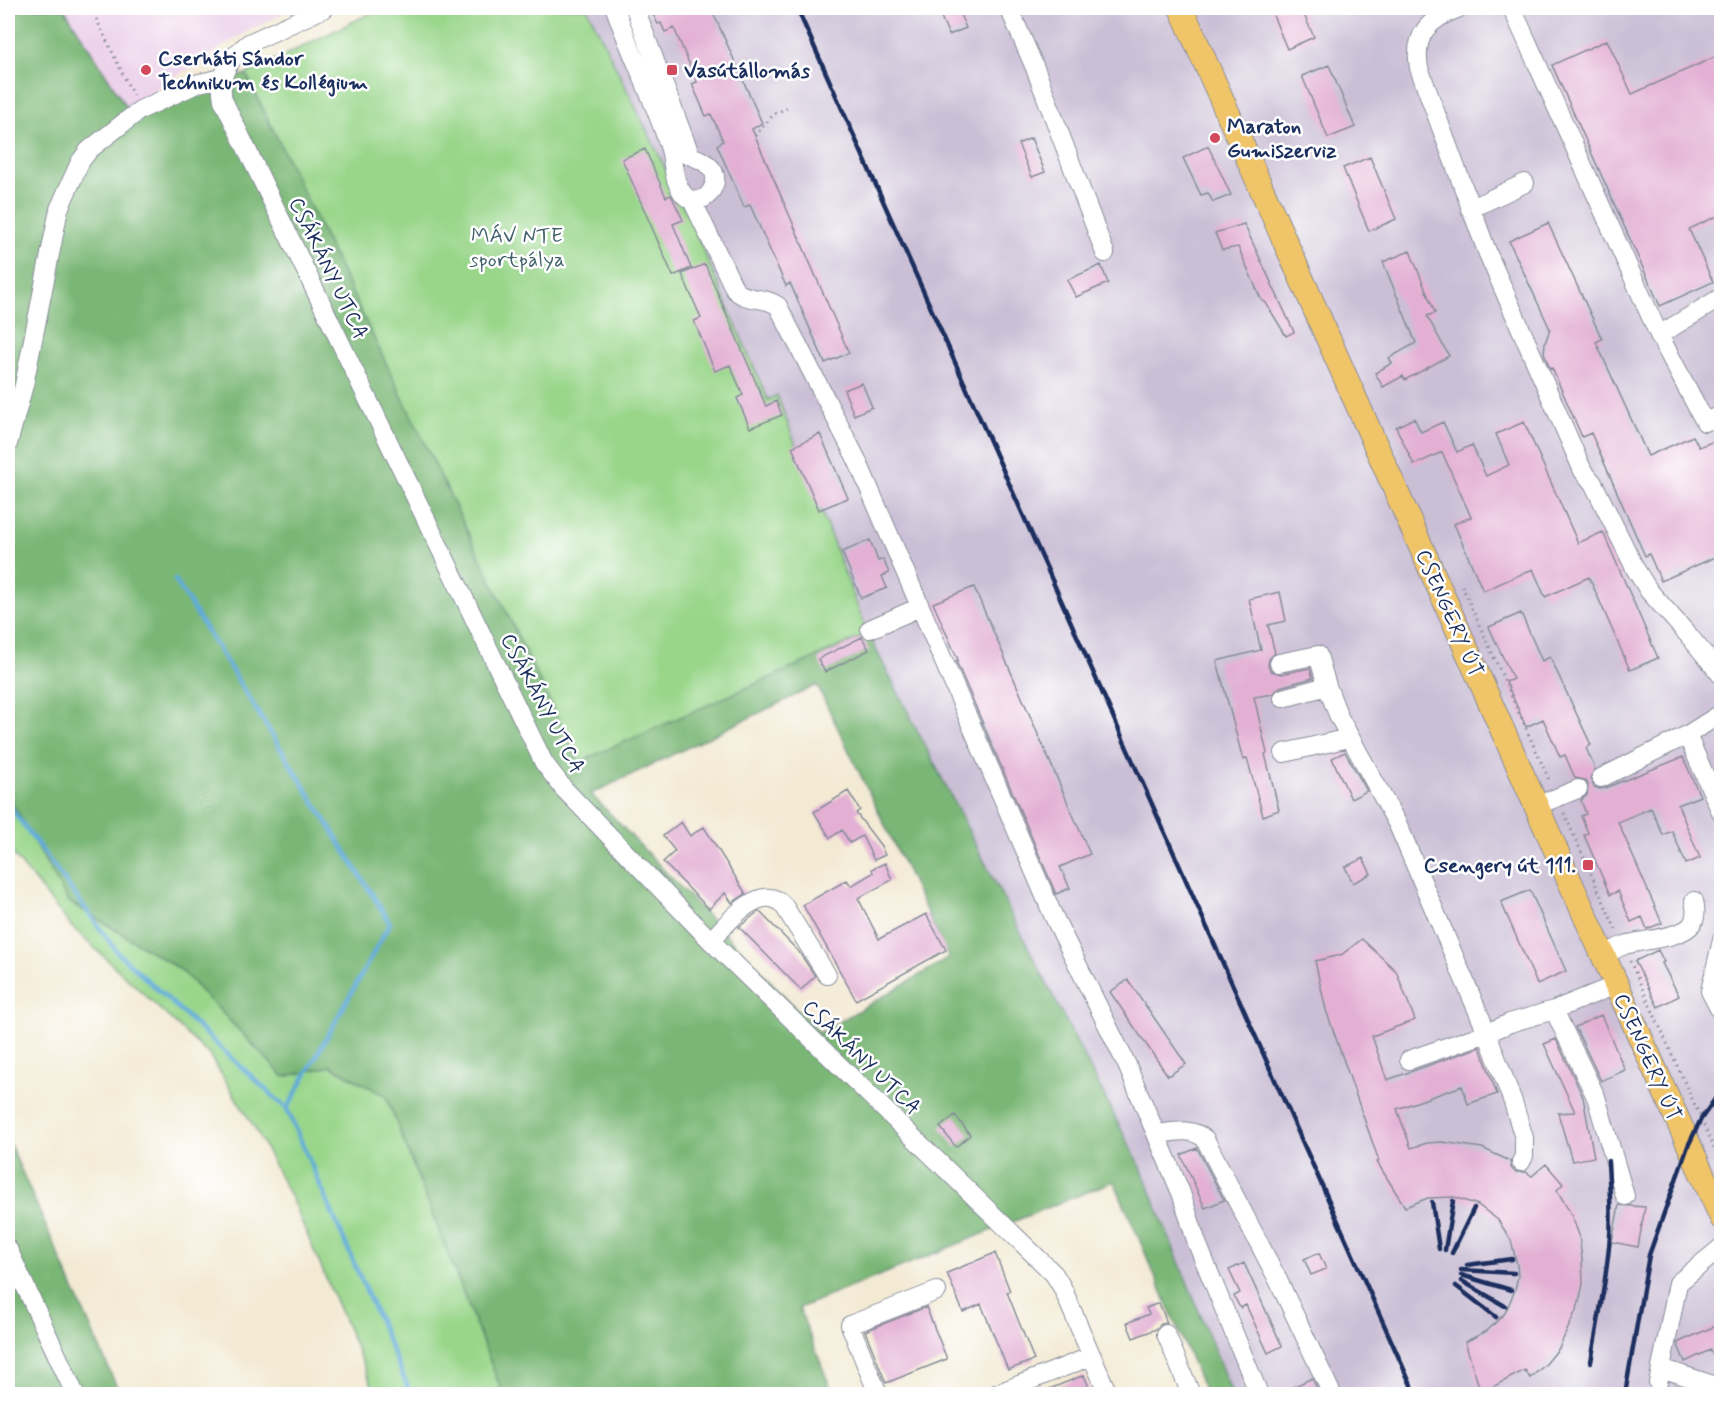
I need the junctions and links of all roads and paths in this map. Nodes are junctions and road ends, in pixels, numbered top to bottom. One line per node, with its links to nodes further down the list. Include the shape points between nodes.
1 (91, 8): 11 (path)
2 (325, 8): 9 (street, via 249,44 233,56)
3 (615, 8): 13 (street)
4 (635, 8): 14 (street)
5 (1009, 8): 18 (street)
6 (1181, 8): 35 (main road, CSENGERY ÚT)
7 (1460, 8): 17 (street, via 1432,20 1418,42 1416,54)
8 (1512, 8): 20 (street)
9 (222, 78): 11 (street, via 198,83); 39 (street, CSÁKÁNY UTCA, via 227,110 544,763 564,789)
10 (788, 108): 12 (path, via 774,114)
11 (140, 110): 22 (street, via 88,150 59,209)
12 (755, 136)
13 (670, 150): 14 (street); 16 (street, via 678,185)
14 (690, 154): 16 (street, via 708,165 714,176 706,197)
15 (1525, 183): 17 (street)
16 (692, 200): 23 (street, via 735,290 778,306 857,460)
17 (1470, 208): 26 (street, via 1583,471 1593,483 1636,570 1665,611)
18 (1105, 253)
19 (1722, 297): 20 (street)
20 (1659, 335): 21 (street, via 1705,422)
21 (1722, 415)
22 (8, 444)
23 (920, 607): 24 (street); 47 (street, via 1053,915)
24 (870, 629)
25 (1279, 663): 27 (street, via 1318,655)
26 (1722, 676)
27 (1327, 686): 28 (street); 31 (street)
28 (1283, 698)
29 (1722, 712): 30 (street)
30 (1687, 735): 33 (street); 36 (street)
31 (1349, 738): 32 (street); 45 (street, via 1398,825)
32 (1284, 753)
33 (1601, 778)
34 (1578, 789): 35 (street)
35 (1536, 806): 40 (main road, CSENGERY ÚT)
36 (1722, 814)
37 (1694, 902): 40 (street, via 1692,926 1683,932 1623,945)
38 (1722, 940): 44 (street, via 1710,990)
39 (711, 941): 41 (street, via 752,902 775,899 784,906); 55 (street, CSÁKÁNY UTCA, via 1054,1274)
40 (1604, 955): 42 (main road, CSENGERY ÚT)
41 (826, 975)
42 (1616, 985): 43 (street); 50 (main road, CSENGERY ÚT)
43 (1554, 1010): 45 (street); 49 (street, via 1596,1097)
44 (1722, 1014)
45 (1487, 1033): 46 (street); 48 (street, via 1524,1138)
46 (1409, 1060)
47 (1157, 1134): 62 (street); 63 (street, via 1191,1131 1205,1139)
48 (1521, 1162)
49 (1625, 1196)
50 (1722, 1218)
51 (1722, 1247): 56 (street, via 1678,1283 1659,1376)
52 (8, 1249): 57 (street)
53 (937, 1291): 58 (street, via 850,1325)
54 (1166, 1334): 61 (street)
55 (1092, 1356): 59 (street); 60 (street, CSÁKÁNY UTCA)
56 (1722, 1384)
57 (75, 1395)
58 (878, 1395)
59 (996, 1395)
60 (1108, 1395)
61 (1191, 1395)
62 (1259, 1395)
63 (1332, 1395)

